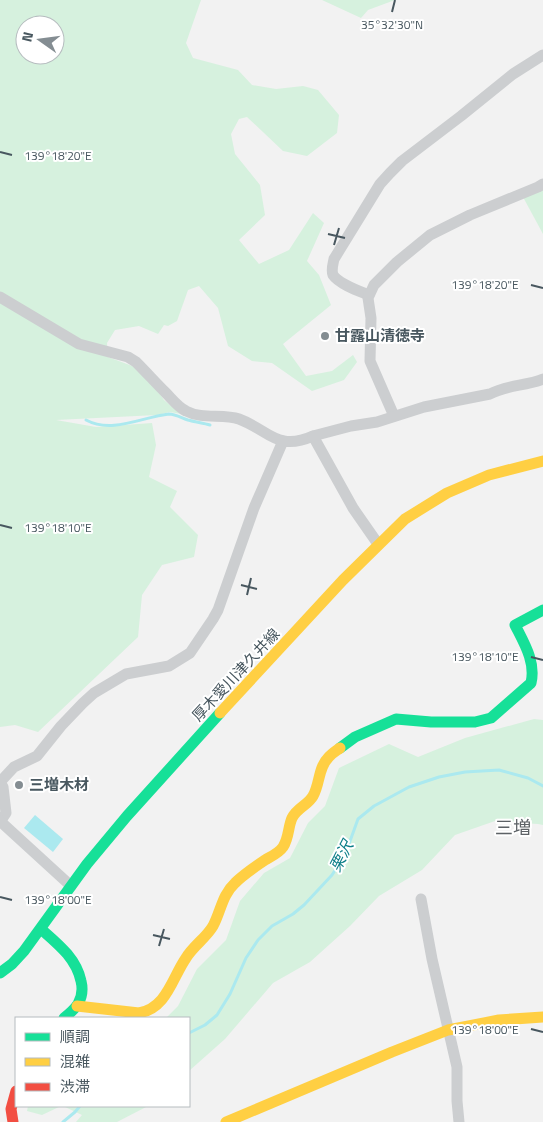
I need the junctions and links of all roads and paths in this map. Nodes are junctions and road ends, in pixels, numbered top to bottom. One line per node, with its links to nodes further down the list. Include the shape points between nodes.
1 (543, 55): 3 (street, via 513,74 402,161 380,184 332,267 333,274 341,282)
2 (543, 184): 3 (street, via 430,235 397,262 374,285)
3 (369, 295): 6 (street, via 370,361)
4 (0, 297): 8 (street, via 79,344 132,359 184,410 239,419)
5 (543, 379): 6 (street)
6 (394, 416): 7 (street)
7 (313, 436): 8 (street); 10 (street, via 353,508)
8 (283, 442): 12 (street, via 254,508 218,610 195,647 169,666 131,672 94,693 37,756 14,767)
9 (543, 461): 10 (street, 厚木愛川津久井線, via 489,475 447,493 405,520)
10 (378, 544): 14 (street, 厚木愛川津久井線, via 167,771)
11 (543, 610): 18 (street, via 515,625 533,666 531,683 491,718 476,722 396,719 355,737 325,759 313,796 295,813 284,845 228,889 214,924 186,956 169,989 152,1009 139,1013)
12 (0, 782): 13 (street, via 6,812)
13 (0, 821): 14 (street)
14 (71, 886): 16 (street, 厚木愛川津久井線)
15 (421, 899): 21 (street)
16 (40, 929): 17 (street, 厚木愛川津久井線, via 17,959); 18 (street, via 74,961 82,987)
17 (0, 973)
18 (77, 1006): 19 (street)
19 (65, 1017)
20 (543, 1017): 21 (street, via 499,1020)
21 (448, 1030): 24 (street); 25 (street, via 457,1067)
22 (15, 1095): 23 (street, via 11,1109)
23 (13, 1122)
24 (226, 1122)
25 (459, 1122)

